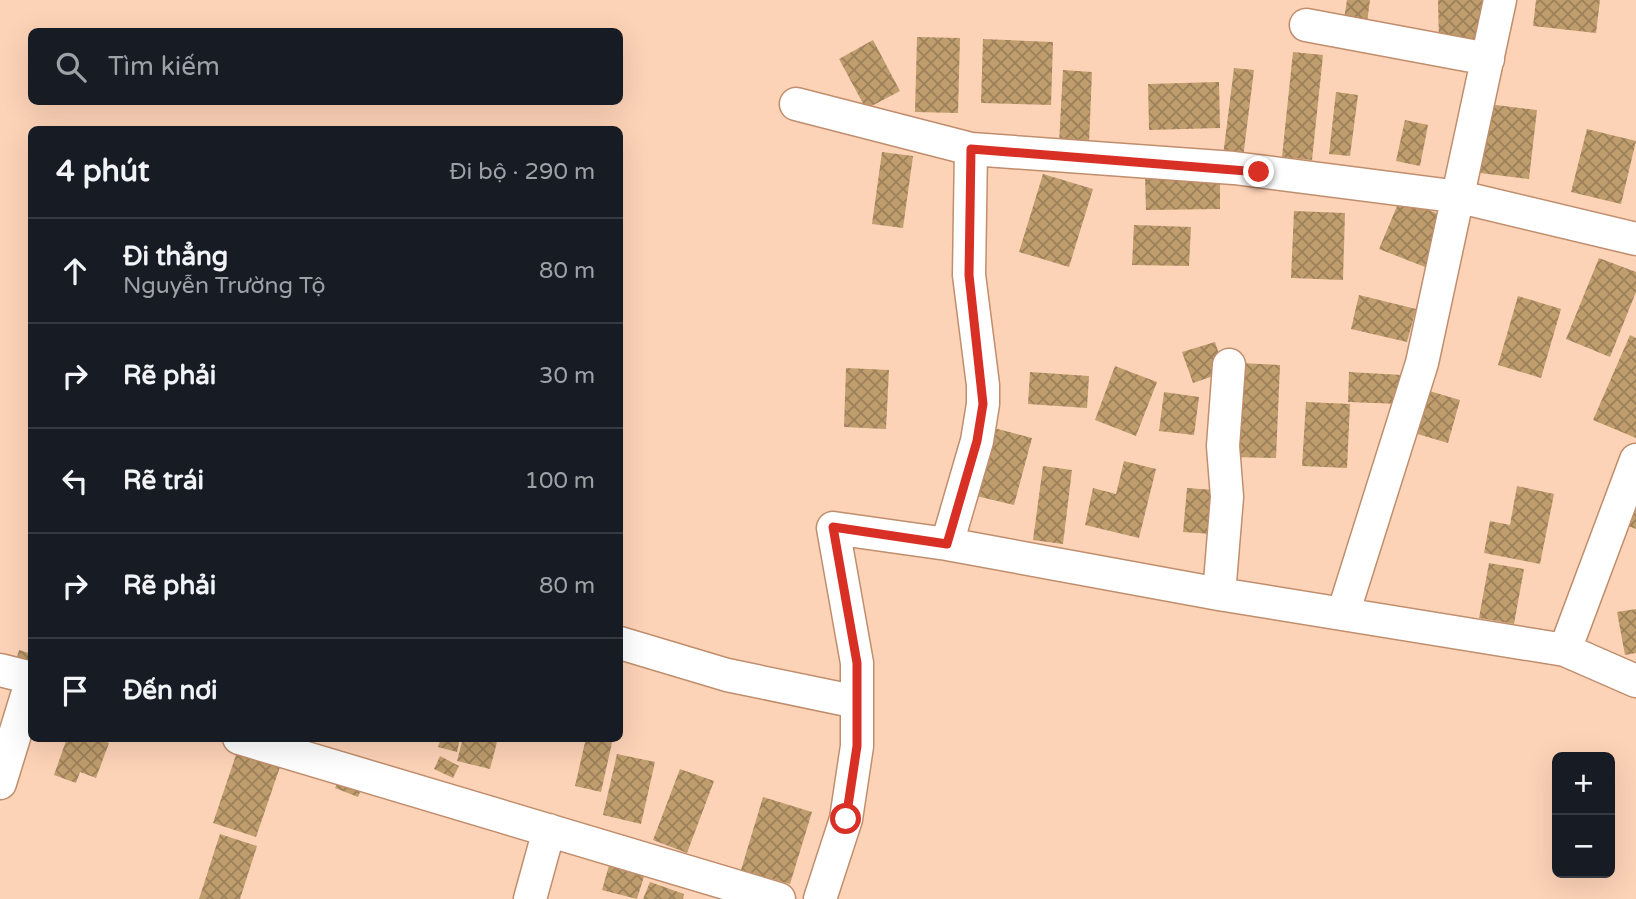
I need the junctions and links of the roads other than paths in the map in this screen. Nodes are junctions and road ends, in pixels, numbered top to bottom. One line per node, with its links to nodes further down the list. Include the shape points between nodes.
1 (1500, 0): 3 (street)
2 (1306, 25): 3 (street)
3 (1488, 59): 6 (street)
4 (796, 104): 5 (street)
5 (971, 149): 6 (street, via 1234,169); 10 (street, via 969,275 983,404)
6 (1460, 197): 7 (street); 12 (street, via 1422,363)
7 (1636, 240)
8 (1230, 365): 11 (street, via 1224,409 1227,497)
9 (1636, 460): 14 (street)
10 (947, 544): 11 (street); 19 (street, via 833,527 857,663)
11 (1219, 594): 12 (street)
12 (1343, 614): 14 (street)
13 (623, 644): 19 (street, via 727,675)
14 (1566, 650): 17 (street)
15 (0, 670): 16 (street)
16 (28, 677)
17 (1636, 681)
18 (28, 691): 21 (street)
19 (857, 702): 25 (street, via 857,746 846,819)
20 (253, 742): 22 (street)
21 (0, 782)
22 (550, 830): 23 (street); 24 (street)
23 (530, 899)
24 (779, 899)
25 (820, 899)

